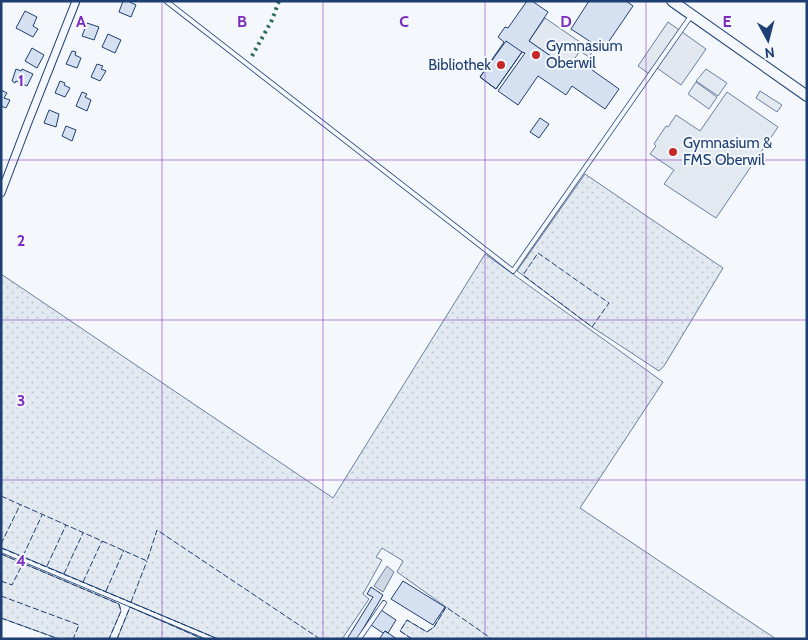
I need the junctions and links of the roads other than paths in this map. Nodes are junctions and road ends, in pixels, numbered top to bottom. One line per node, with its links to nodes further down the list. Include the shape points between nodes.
1 (76, 1): 6 (street)
2 (166, 1): 4 (lane, via 513,271)
3 (672, 1): 4 (street)
4 (692, 14): 5 (street)
5 (807, 96)
6 (1, 193)
7 (1, 550): 9 (lane)
8 (384, 603): 10 (lane)
9 (212, 639)
10 (359, 639)

